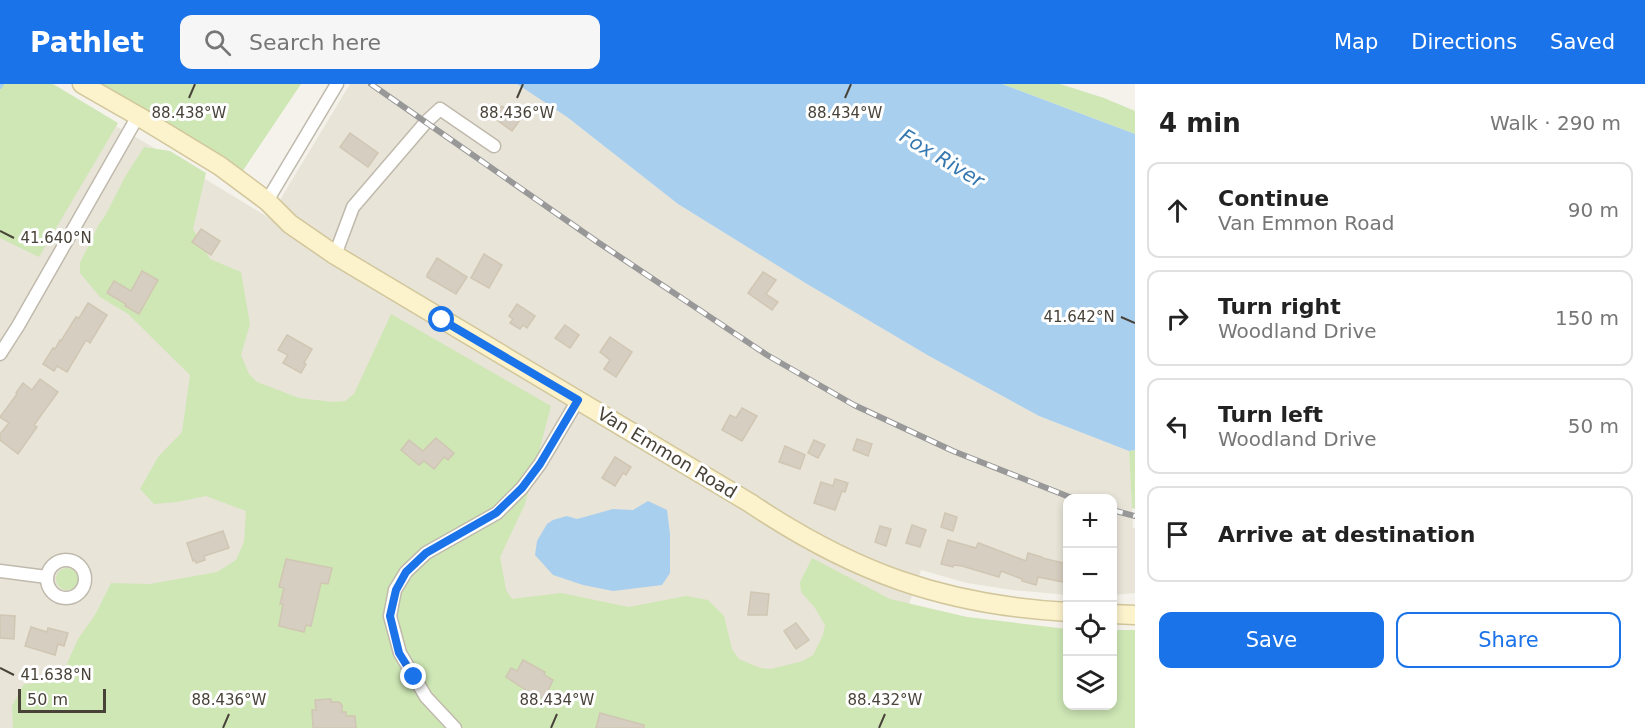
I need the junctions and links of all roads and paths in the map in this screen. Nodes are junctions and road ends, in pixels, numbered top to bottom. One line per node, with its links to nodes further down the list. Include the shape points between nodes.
1 (82, 84): 3 (street, Van Emmon Road)
2 (337, 84): 5 (street)
3 (138, 116): 5 (street, Van Emmon Road, via 220,166); 7 (street)
4 (494, 146): 6 (street, via 440,109 353,207)
5 (267, 201): 6 (street, Van Emmon Road, via 290,224)
6 (335, 255): 8 (street, Van Emmon Road)
7 (0, 354)
8 (578, 400): 11 (street, Van Emmon Road, via 782,525 864,568 960,599); 14 (street, via 522,488 496,513 426,553 406,572 396,590 390,616 399,653 426,697)
9 (0, 571): 10 (street)
10 (47, 577)
11 (1063, 612)
12 (1117, 614): 13 (street)
13 (1135, 615)
14 (454, 728)

